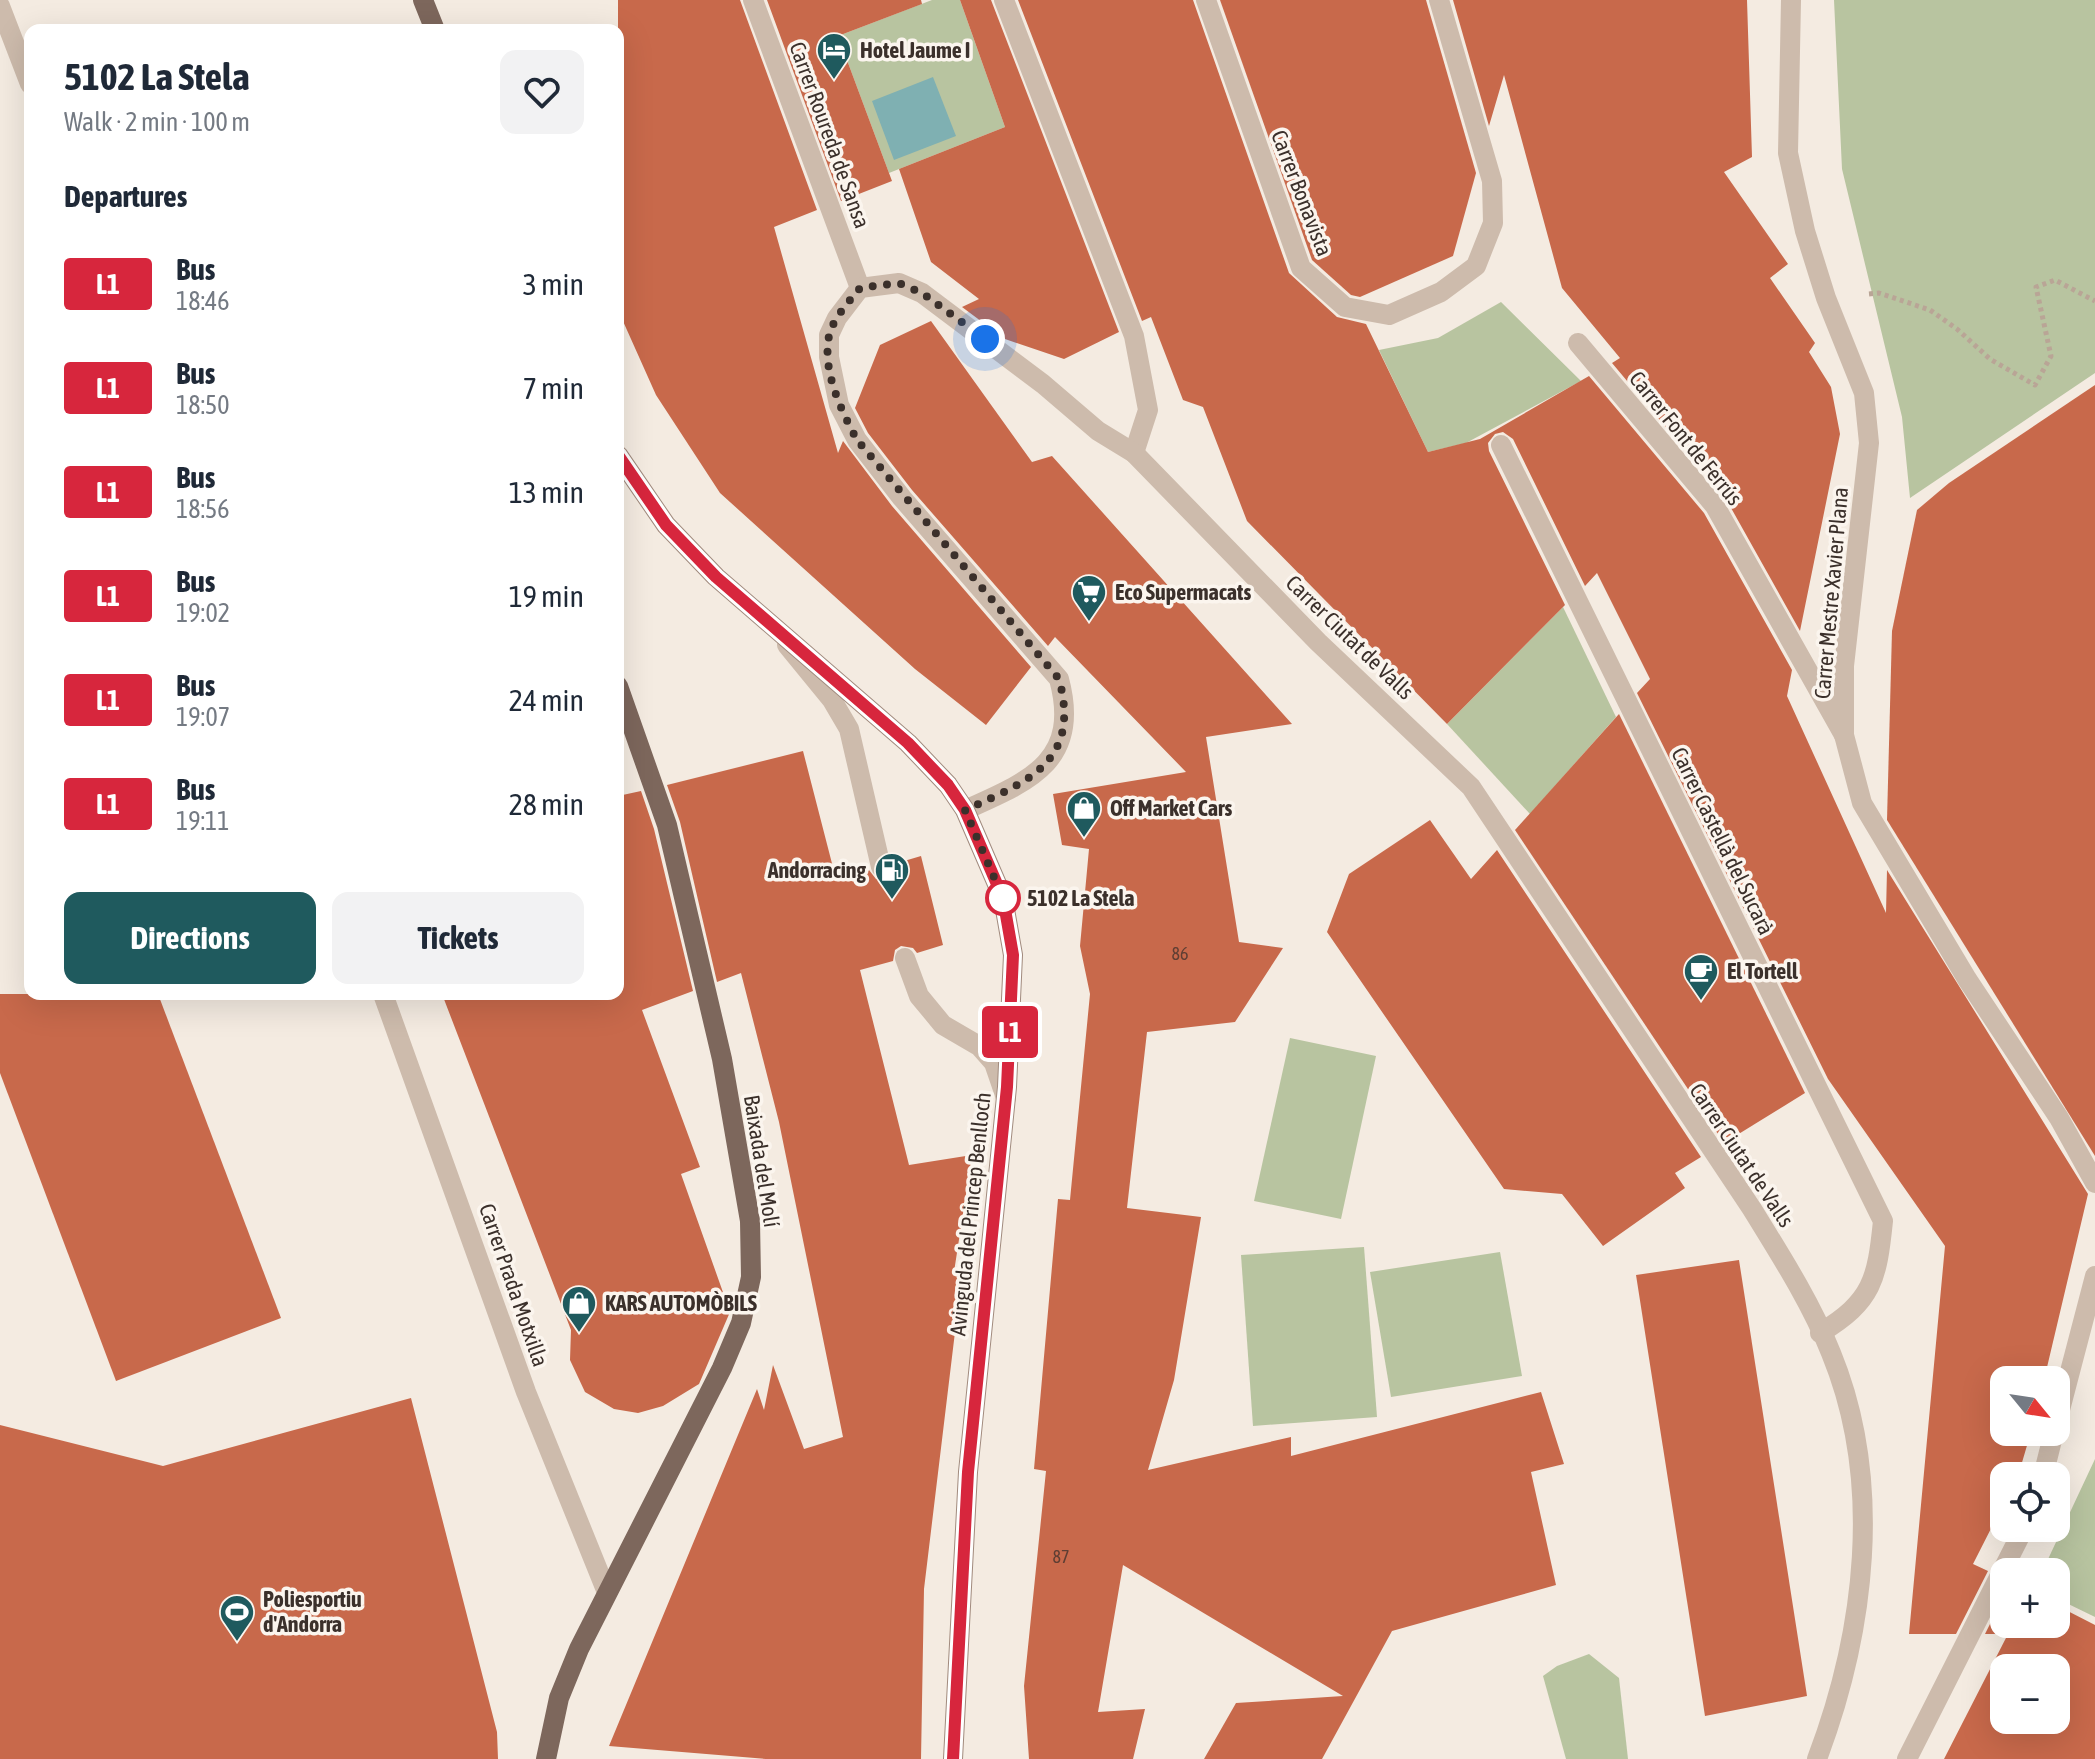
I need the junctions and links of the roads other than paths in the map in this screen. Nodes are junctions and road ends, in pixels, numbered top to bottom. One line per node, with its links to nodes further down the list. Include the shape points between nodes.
1 (423, 0): 8 (main road)
2 (753, 0): 10 (street, Carrer Roureda de Sansa)
3 (1004, 0): 13 (street, via 1134,336 1148,410)
4 (1206, 0): 5 (street, Carrer Bonavista, via 1301,268 1345,307 1389,315 1441,292 1476,266 1493,223 1492,181)
5 (1439, 0)
6 (1791, 0): 17 (street, Carrer Mestre Xavier Plana, via 1788,153 1826,298 1864,393 1869,443 1844,666)
7 (0, 6): 9 (street)
8 (433, 24)
9 (24, 68)
10 (860, 288): 13 (street, Carrer Ciutat de Valls, via 899,283 922,293 1098,431); 18 (street, via 829,335 839,405 857,440 902,498 1059,679 1067,709 1061,741 1039,772)
11 (1578, 343): 17 (street, Carrer Font de Ferrús, via 1715,506)
12 (1501, 445): 25 (street, Carrer Castellà del Sucarà, via 1883,1221 1878,1271 1862,1300)
13 (1134, 453): 25 (street, Carrer Ciutat de Valls, via 1318,642 1471,787 1752,1209 1795,1279)
14 (624, 464): 15 (street, Avinguda del Princep Benlloch, via 666,525)
15 (769, 624): 18 (street, Avinguda del Princep Benlloch, via 908,743); 19 (street, via 832,700 849,729)
16 (624, 703): 28 (main road, Baixada del Molí, via 667,825 722,1059 750,1221 751,1277 741,1323 722,1368)
17 (1844, 735): 23 (street, Carrer Mestre Xavier Plana, via 1862,803)
18 (965, 810): 22 (street, Avinguda del Princep Benlloch, via 1003,898 1013,955)
19 (881, 867)
20 (905, 958): 22 (street, via 919,996 943,1025 979,1046 994,1063)
21 (385, 1000): 28 (street, Carrer Prada Motxilla, via 526,1392)
22 (1006, 1098): 30 (street, Avinguda del Princep Benlloch, via 968,1472)
23 (2095, 1183)
24 (2095, 1276): 26 (street)
25 (1820, 1333): 31 (street, Carrer Ciutat de Valls, via 1851,1415 1861,1484 1861,1566 1856,1628 1839,1702)
26 (2070, 1372)
27 (2017, 1542): 32 (street)
28 (606, 1590): 29 (main road, Baixada del Molí, via 559,1698)
29 (546, 1759)
30 (953, 1759)
31 (1817, 1759)
32 (1907, 1759)

